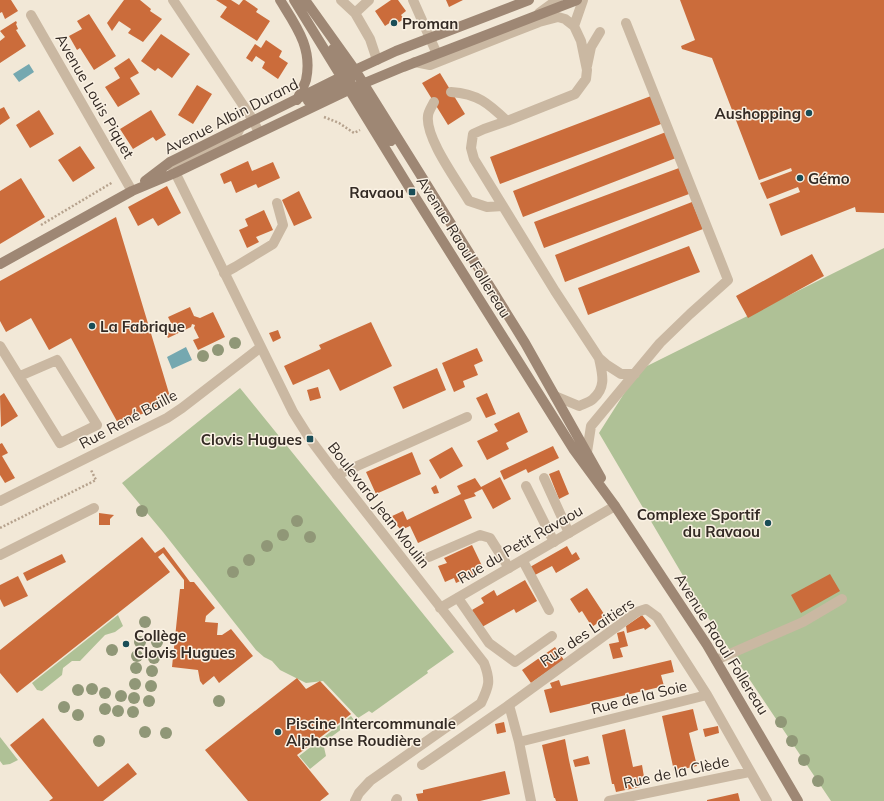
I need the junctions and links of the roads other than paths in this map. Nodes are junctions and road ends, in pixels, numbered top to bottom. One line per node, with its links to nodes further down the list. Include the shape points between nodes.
1 (174, 0): 25 (street)
2 (280, 0): 23 (main road, via 301,33 308,57 306,80)
3 (341, 0): 11 (street)
4 (369, 0): 11 (street)
5 (413, 0): 17 (street)
6 (529, 0): 17 (main road)
7 (557, 0): 13 (street)
8 (577, 0): 13 (main road)
9 (583, 0): 15 (street)
10 (299, 1): 21 (main road, Avenue Raoul Follereau); 21 (main road, Avenue Raoul Follereau)
11 (356, 13): 18 (street, via 370,39)
12 (32, 15): 31 (street, Avenue Louis Piquet)
13 (536, 16): 17 (main road)
14 (626, 23): 40 (street, via 728,280 665,338)
15 (574, 26): 19 (street, via 565,19 558,18 539,22 430,65); 20 (street, via 581,41)
16 (600, 32): 20 (street, via 591,47)
17 (434, 45): 18 (main road); 19 (main road); 21 (main road)
18 (377, 60): 21 (main road)
19 (415, 62): 21 (main road)
20 (587, 70): 26 (street, via 586,79 575,94)
21 (352, 80): 23 (main road, Avenue Albin Durand); 28 (main road, Avenue Albin Durand); 42 (main road, Avenue Raoul Follereau, via 412,173 425,182); 49 (main road, Avenue Raoul Follereau, via 371,124 412,192 574,450)
22 (451, 92): 26 (street, via 474,96 490,104)
23 (297, 100): 25 (main road, Avenue Albin Durand)
24 (434, 102): 33 (street, via 428,116 429,129 469,201 487,207)
25 (254, 120): 27 (main road, Avenue Albin Durand); 28 (street)
26 (507, 121): 33 (street, via 473,134 471,148 474,158)
27 (241, 126): 29 (main road, Avenue Albin Durand); 30 (street, via 236,136 182,163)
28 (259, 132): 30 (main road, Avenue Albin Durand)
29 (170, 162): 30 (street, Boulevard Jean Moulin); 31 (main road, Avenue Albin Durand)
30 (175, 173): 31 (main road, Avenue Albin Durand); 35 (street, Boulevard Jean Moulin)
31 (132, 191): 34 (main road, Avenue Albin Durand)
32 (277, 203): 35 (street, via 283,225 273,244)
33 (503, 206): 39 (street)
34 (0, 264)
35 (224, 273): 37 (street, Boulevard Jean Moulin)
36 (0, 346): 38 (street)
37 (261, 348): 45 (street, Boulevard Jean Moulin, via 293,412); 48 (street, Rue René Baille, via 167,418)
38 (3, 357): 41 (street)
39 (598, 358): 40 (street, via 621,374); 42 (street, via 602,386 593,399 579,406)
40 (635, 374): 44 (street, via 591,426)
41 (20, 376): 41 (street, via 60,442 97,425 57,360)
42 (555, 396): 44 (main road, Avenue Raoul Follereau)
43 (468, 417): 45 (street)
44 (587, 452): 49 (main road, Avenue Raoul Follereau)
45 (336, 475): 59 (street, Boulevard Jean Moulin)
46 (544, 478): 51 (street)
47 (526, 486): 52 (street)
48 (0, 501)
49 (616, 506): 51 (street, Rue du Petit Ravaou); 62 (main road, Avenue Raoul Follereau)
50 (94, 508): 53 (street)
51 (569, 533): 52 (street, Rue du Petit Ravaou)
52 (554, 542): 55 (street, Rue du Petit Ravaou)
53 (0, 555)
54 (429, 557): 56 (street, via 480,535 490,538)
55 (523, 561): 56 (street, Rue du Petit Ravaou); 60 (street)
56 (510, 568): 57 (street, Rue du Petit Ravaou)
57 (458, 598): 59 (street, Rue du Petit Ravaou); 61 (street, via 489,643 515,662)
58 (842, 599): 62 (street, via 803,622)
59 (440, 608): 68 (street, Boulevard Jean Moulin, via 484,663 489,676 487,690 481,703 370,781)
60 (549, 610)
61 (552, 636)
62 (716, 660): 72 (main road, Avenue Raoul Follereau)
63 (707, 695): 64 (street, Rue des Laitiers, via 657,617 646,609 637,612); 65 (street, Rue de la Soie); 67 (street, Rue de la Soie)
64 (509, 705): 65 (street); 66 (street)
65 (519, 742): 69 (street)
66 (422, 765)
67 (749, 772): 70 (street, Rue de la Clède); 71 (street, Rue de la Soie)
68 (355, 801)
69 (531, 801)
70 (609, 801)
71 (766, 801)
72 (798, 801)

